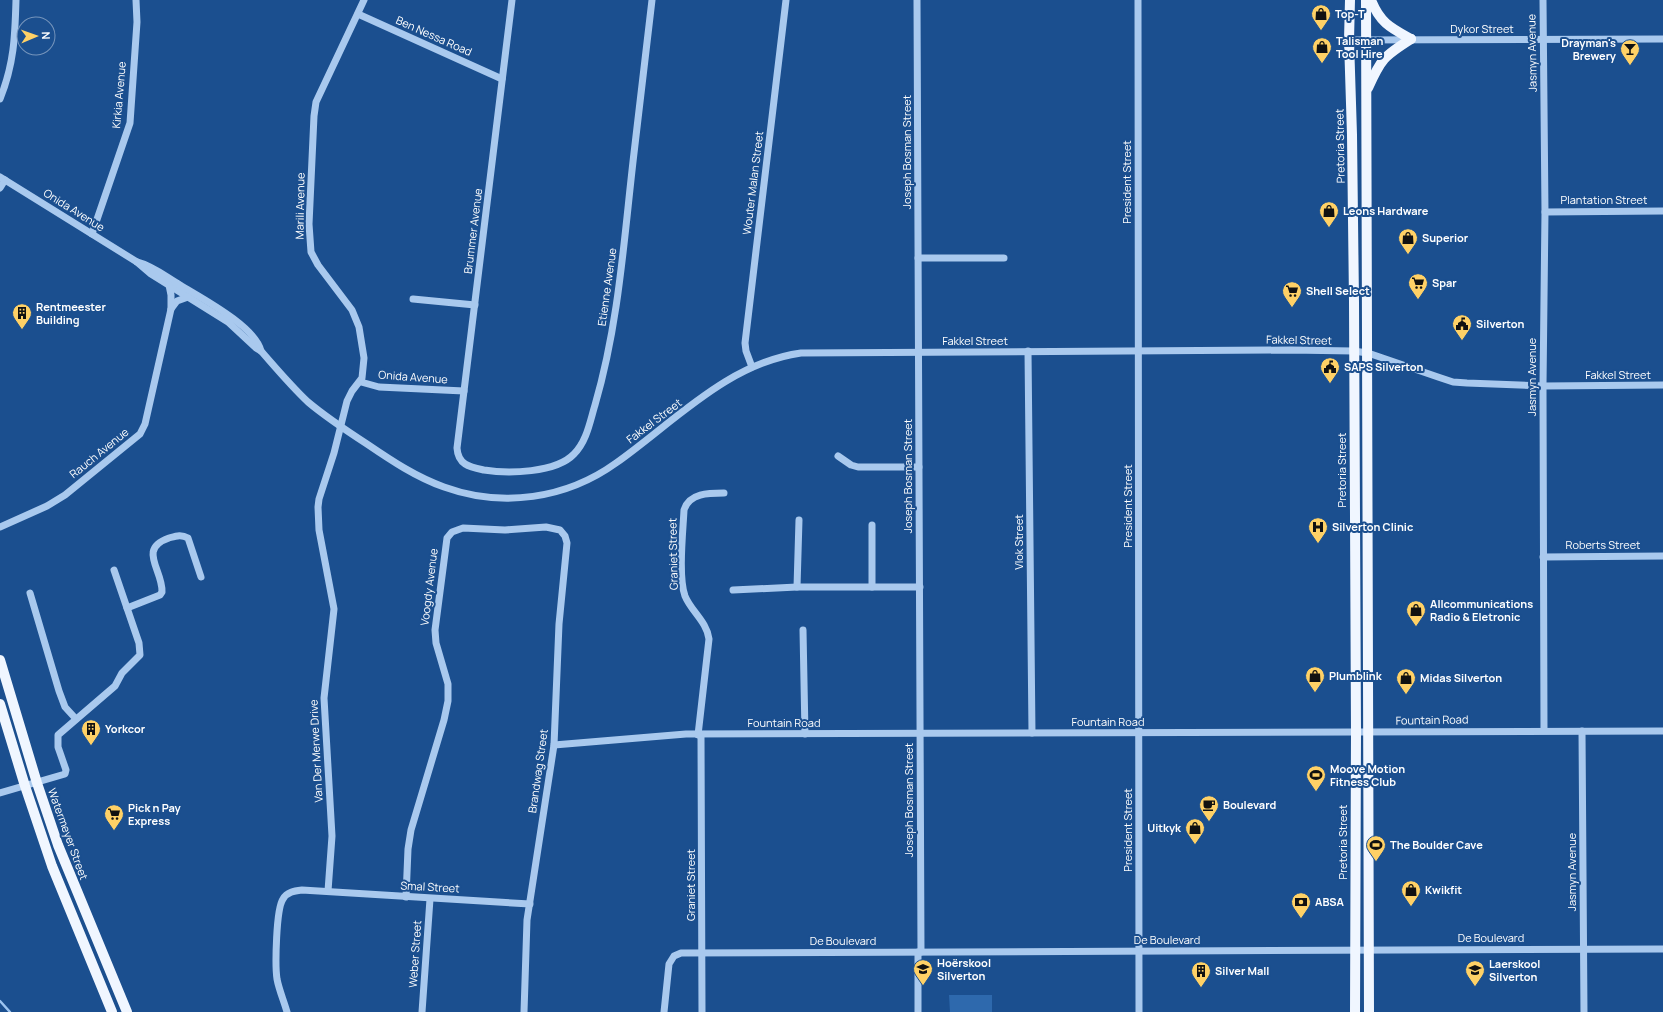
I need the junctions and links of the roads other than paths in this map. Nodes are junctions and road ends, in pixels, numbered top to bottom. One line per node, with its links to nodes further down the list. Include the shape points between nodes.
1 (16, 0): 21 (street, via 13,60)
2 (136, 0): 26 (street, Kirkia Avenue, via 137,22 130,123)
3 (364, 0): 13 (street, Marili Avenue)
4 (512, 0): 19 (street, Brummer Avenue)
5 (652, 0): 48 (street, Etienne Avenue, via 612,337 603,378 584,440 574,454 562,462 522,472 499,472)
6 (786, 0): 41 (street, Wouter Malan Street, via 745,343)
7 (917, 0): 27 (street, Joseph Bosman Street)
8 (1138, 0): 37 (street, President Street)
9 (1350, 0): 16 (main road, Pretoria Street)
10 (1366, 0): 17 (main road)
11 (1371, 0): 14 (main road, via 1382,21)
12 (1543, 0): 18 (street, Jasmyn Avenue)
13 (358, 14): 19 (street, Ben Nessa Road); 42 (street, Marili Avenue, via 316,102 309,224 310,246 314,259 350,305 357,322 364,354)
14 (1411, 39): 17 (street, Dykor Street); 18 (street, Dykor Street); 20 (main road, via 1393,50 1381,62)
15 (1663, 39): 18 (street, Dykor Street)
16 (1349, 40): 17 (street, Dykor Street); 38 (main road, Pretoria Street)
17 (1366, 40): 20 (main road)
18 (1543, 40): 25 (street, Jasmyn Avenue)
19 (502, 79): 33 (street, Brummer Avenue)
20 (1366, 92): 40 (main road)
21 (0, 99)
22 (2, 178): 23 (street); 26 (street, Onida Avenue)
23 (0, 188)
24 (1663, 211): 25 (street, Plantation Street)
25 (1545, 212): 44 (street, Jasmyn Avenue)
26 (92, 234): 29 (street, Onida Avenue)
27 (918, 258): 28 (street); 39 (street, Joseph Bosman Street)
28 (1004, 258)
29 (136, 262): 30 (street, Onida Avenue); 35 (street, Onida Avenue, via 155,269 230,317 251,334)
30 (169, 286): 31 (street, Onida Avenue); 34 (street, Rauch Avenue)
31 (188, 297): 34 (street, via 177,301); 35 (street, Onida Avenue, via 228,322)
32 (413, 299): 33 (street)
33 (475, 305): 45 (street, Brummer Avenue)
34 (171, 309): 53 (street, Rauch Avenue, via 145,424 137,437 58,500)
35 (261, 351): 46 (street, Onida Avenue, via 306,399)
36 (1028, 351): 37 (street, Fakkel Street); 39 (street, Fakkel Street); 74 (street, Vlok Street)
37 (1139, 351): 38 (street, Fakkel Street); 75 (street, President Street)
38 (1354, 351): 40 (street, Fakkel Street); 72 (main road, Pretoria Street)
39 (919, 352): 41 (street, Fakkel Street, via 802,353); 49 (street, Joseph Bosman Street)
40 (1368, 353): 44 (street, Fakkel Street, via 1453,382); 73 (main road)
41 (752, 367): 46 (street, Fakkel Street, via 716,388 602,473 572,487 535,496 483,497 443,486 397,464)
42 (360, 382): 45 (street, Onida Avenue, via 379,387); 46 (street, Marili Avenue, via 350,394)
43 (1663, 385): 44 (street, Fakkel Street)
44 (1542, 386): 56 (street, Jasmyn Avenue)
45 (464, 391): 48 (street, Brummer Avenue, via 457,448)
46 (340, 426): 83 (street, Van Der Merwe Drive, via 318,507 319,530 334,609 324,698 332,836)
47 (838, 456): 49 (street, via 858,468)
48 (462, 463)
49 (920, 468): 60 (street, Joseph Bosman Street)
50 (724, 493): 76 (street, Graniet Street, via 708,493 695,497 686,504 684,510 684,594 709,639)
51 (799, 520): 61 (street)
52 (872, 524): 59 (street)
53 (0, 527)
54 (564, 533): 79 (street, Brandwag Street, via 567,549 559,628); 84 (street, Voogdy Avenue, via 546,527 505,530 462,528 452,532 447,538 435,630 436,643 448,684 448,701 411,830)
55 (1663, 556): 56 (street, Roberts Street)
56 (1543, 557): 69 (street, Jasmyn Avenue)
57 (114, 570): 64 (street)
58 (201, 577): 64 (street, via 188,538 179,536 162,541 156,544 153,551 162,592)
59 (872, 587): 60 (street); 61 (street)
60 (920, 587): 78 (street, Joseph Bosman Street)
61 (797, 588): 62 (street)
62 (733, 590)
63 (30, 593): 68 (street, via 59,691 65,707)
64 (127, 608): 68 (street, via 141,649 140,655 122,673 116,686)
65 (803, 630): 77 (street)
66 (0, 660): 80 (main road, Watermeyer Street)
67 (0, 704): 81 (main road)
68 (76, 719): 80 (street, via 58,735 57,739 65,774)
69 (1544, 730): 70 (street, Fountain Road); 73 (street, Fountain Road)
70 (1582, 731): 71 (street, Fountain Road); 87 (street, Jasmyn Avenue)
71 (1663, 731)
72 (1356, 732): 73 (street, Fountain Road); 75 (street, Fountain Road); 89 (main road, Pretoria Street)
73 (1369, 732): 90 (main road)
74 (1032, 733): 75 (street, Fountain Road); 78 (street, Fountain Road)
75 (1139, 733): 91 (street, President Street)
76 (700, 734): 77 (street, Fountain Road); 79 (street, Fountain Road); 93 (street, Graniet Street)
77 (805, 734): 78 (street, Fountain Road)
78 (920, 734): 92 (street, Joseph Bosman Street)
79 (554, 745): 86 (street, Brandwag Street)
80 (37, 783): 81 (street); 95 (main road, Watermeyer Street, via 73,884)
81 (25, 786): 82 (street); 94 (main road, via 52,866)
82 (0, 794)
83 (328, 892): 84 (street, Smal Street); 96 (street, via 296,890 281,902 276,970)
84 (406, 897): 85 (street, Smal Street)
85 (430, 899): 86 (street, Smal Street); 97 (street, Weber Street)
86 (530, 904): 98 (street, Brandwag Street, via 527,920)
87 (1584, 949): 88 (street, De Boulevard); 90 (street, De Boulevard); 105 (street, Jasmyn Avenue)
88 (1663, 949)
89 (1355, 950): 90 (street, De Boulevard); 91 (street, De Boulevard); 103 (main road, Pretoria Street)
90 (1368, 950): 104 (main road)
91 (1139, 951): 92 (street, De Boulevard); 102 (street, President Street)
92 (919, 952): 93 (street, De Boulevard); 101 (street, Joseph Bosman Street)
93 (702, 953): 99 (street, De Boulevard, via 681,953 672,959); 100 (street, Graniet Street)
94 (112, 1012)
95 (127, 1012)
96 (287, 1012)
97 (422, 1012)
98 (524, 1012)
99 (664, 1012)
100 (702, 1012)
101 (918, 1012)
102 (1139, 1012)
103 (1355, 1012)
104 (1369, 1012)
105 (1584, 1012)

